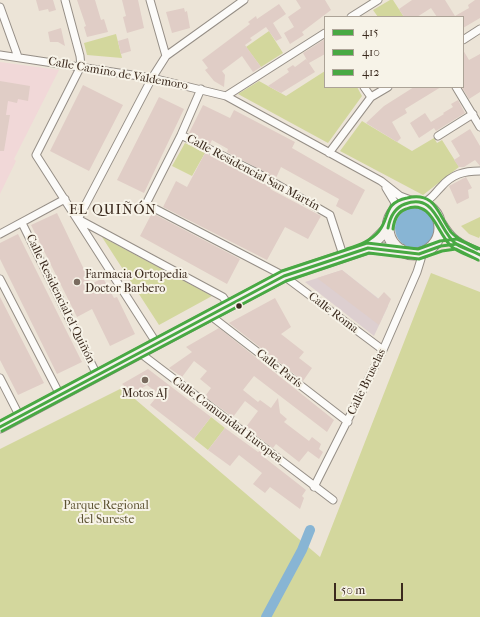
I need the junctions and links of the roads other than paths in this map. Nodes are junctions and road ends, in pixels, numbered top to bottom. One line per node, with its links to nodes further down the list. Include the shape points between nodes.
1 (65, 0): 13 (street)
2 (150, 0): 11 (street)
3 (244, 0): 11 (street)
4 (378, 0): 6 (street)
5 (0, 7): 12 (street)
6 (353, 16)
7 (480, 29): 9 (street)
8 (324, 35): 19 (street)
9 (464, 39)
10 (0, 55): 12 (street, Calle Camino de Valdemoro)
11 (166, 56): 14 (street)
12 (18, 57): 13 (street, Calle Camino de Valdemoro)
13 (81, 66): 14 (street, Calle Camino de Valdemoro); 28 (street, via 36,155)
14 (152, 78): 18 (street, Calle Camino de Valdemoro); 31 (street)
15 (365, 88): 20 (street)
16 (386, 88): 20 (street)
17 (457, 88): 21 (street)
18 (201, 89): 19 (street, Calle Camino de Valdemoro); 23 (street)
19 (226, 96): 25 (street, Calle Camino de Valdemoro)
20 (371, 97): 25 (street)
21 (472, 114): 22 (street); 24 (street)
22 (480, 127)
23 (181, 135): 42 (street, Calle Residencial San Martín, via 257,173 330,215); 43 (street, Calle Roma, via 146,204)
24 (438, 136)
25 (329, 153): 27 (street, Calle Camino de Valdemoro)
26 (480, 171): 29 (street, via 462,172 442,186 433,198)
27 (381, 181): 29 (street, Calle Camino de Valdemoro, via 400,196); 30 (street, Calle Camino de Valdemoro, via 395,203)
28 (65, 199): 31 (street); 32 (street)
29 (418, 202): 30 (main road, via 398,207); 33 (main road, via 434,210)
30 (392, 213): 34 (main road)
31 (78, 218): 45 (street, via 223,297); 47 (street)
32 (22, 223): 35 (street); 50 (street, Calle Residencial el Quiñón)
33 (440, 223): 36 (main road); 38 (main road, via 439,237)
34 (388, 228): 37 (main road); 39 (main road, via 394,245)
35 (0, 234)
36 (457, 244): 38 (main road); 41 (main road)
37 (368, 248): 39 (main road); 42 (main road)
38 (430, 248): 40 (main road)
39 (401, 250): 40 (main road)
40 (419, 254): 48 (street, Calle Bruselas, via 421,259 417,272)
41 (480, 255)
42 (343, 256): 43 (main road)
43 (284, 276): 45 (main road); 48 (street, Calle Roma)
44 (0, 279): 52 (street)
45 (229, 306): 46 (main road)
46 (211, 316): 47 (main road); 54 (street, Calle París)
47 (157, 344): 49 (main road)
48 (383, 350): 54 (street, Calle Bruselas)
49 (140, 353): 50 (main road); 56 (street, Calle Comunidad Europea)
50 (97, 375): 52 (main road)
51 (0, 378): 53 (street)
52 (60, 395): 53 (main road)
53 (20, 416): 55 (main road)
54 (348, 422): 56 (street, Calle Bruselas)
55 (0, 427)
56 (314, 486): 57 (street)
57 (333, 500)

